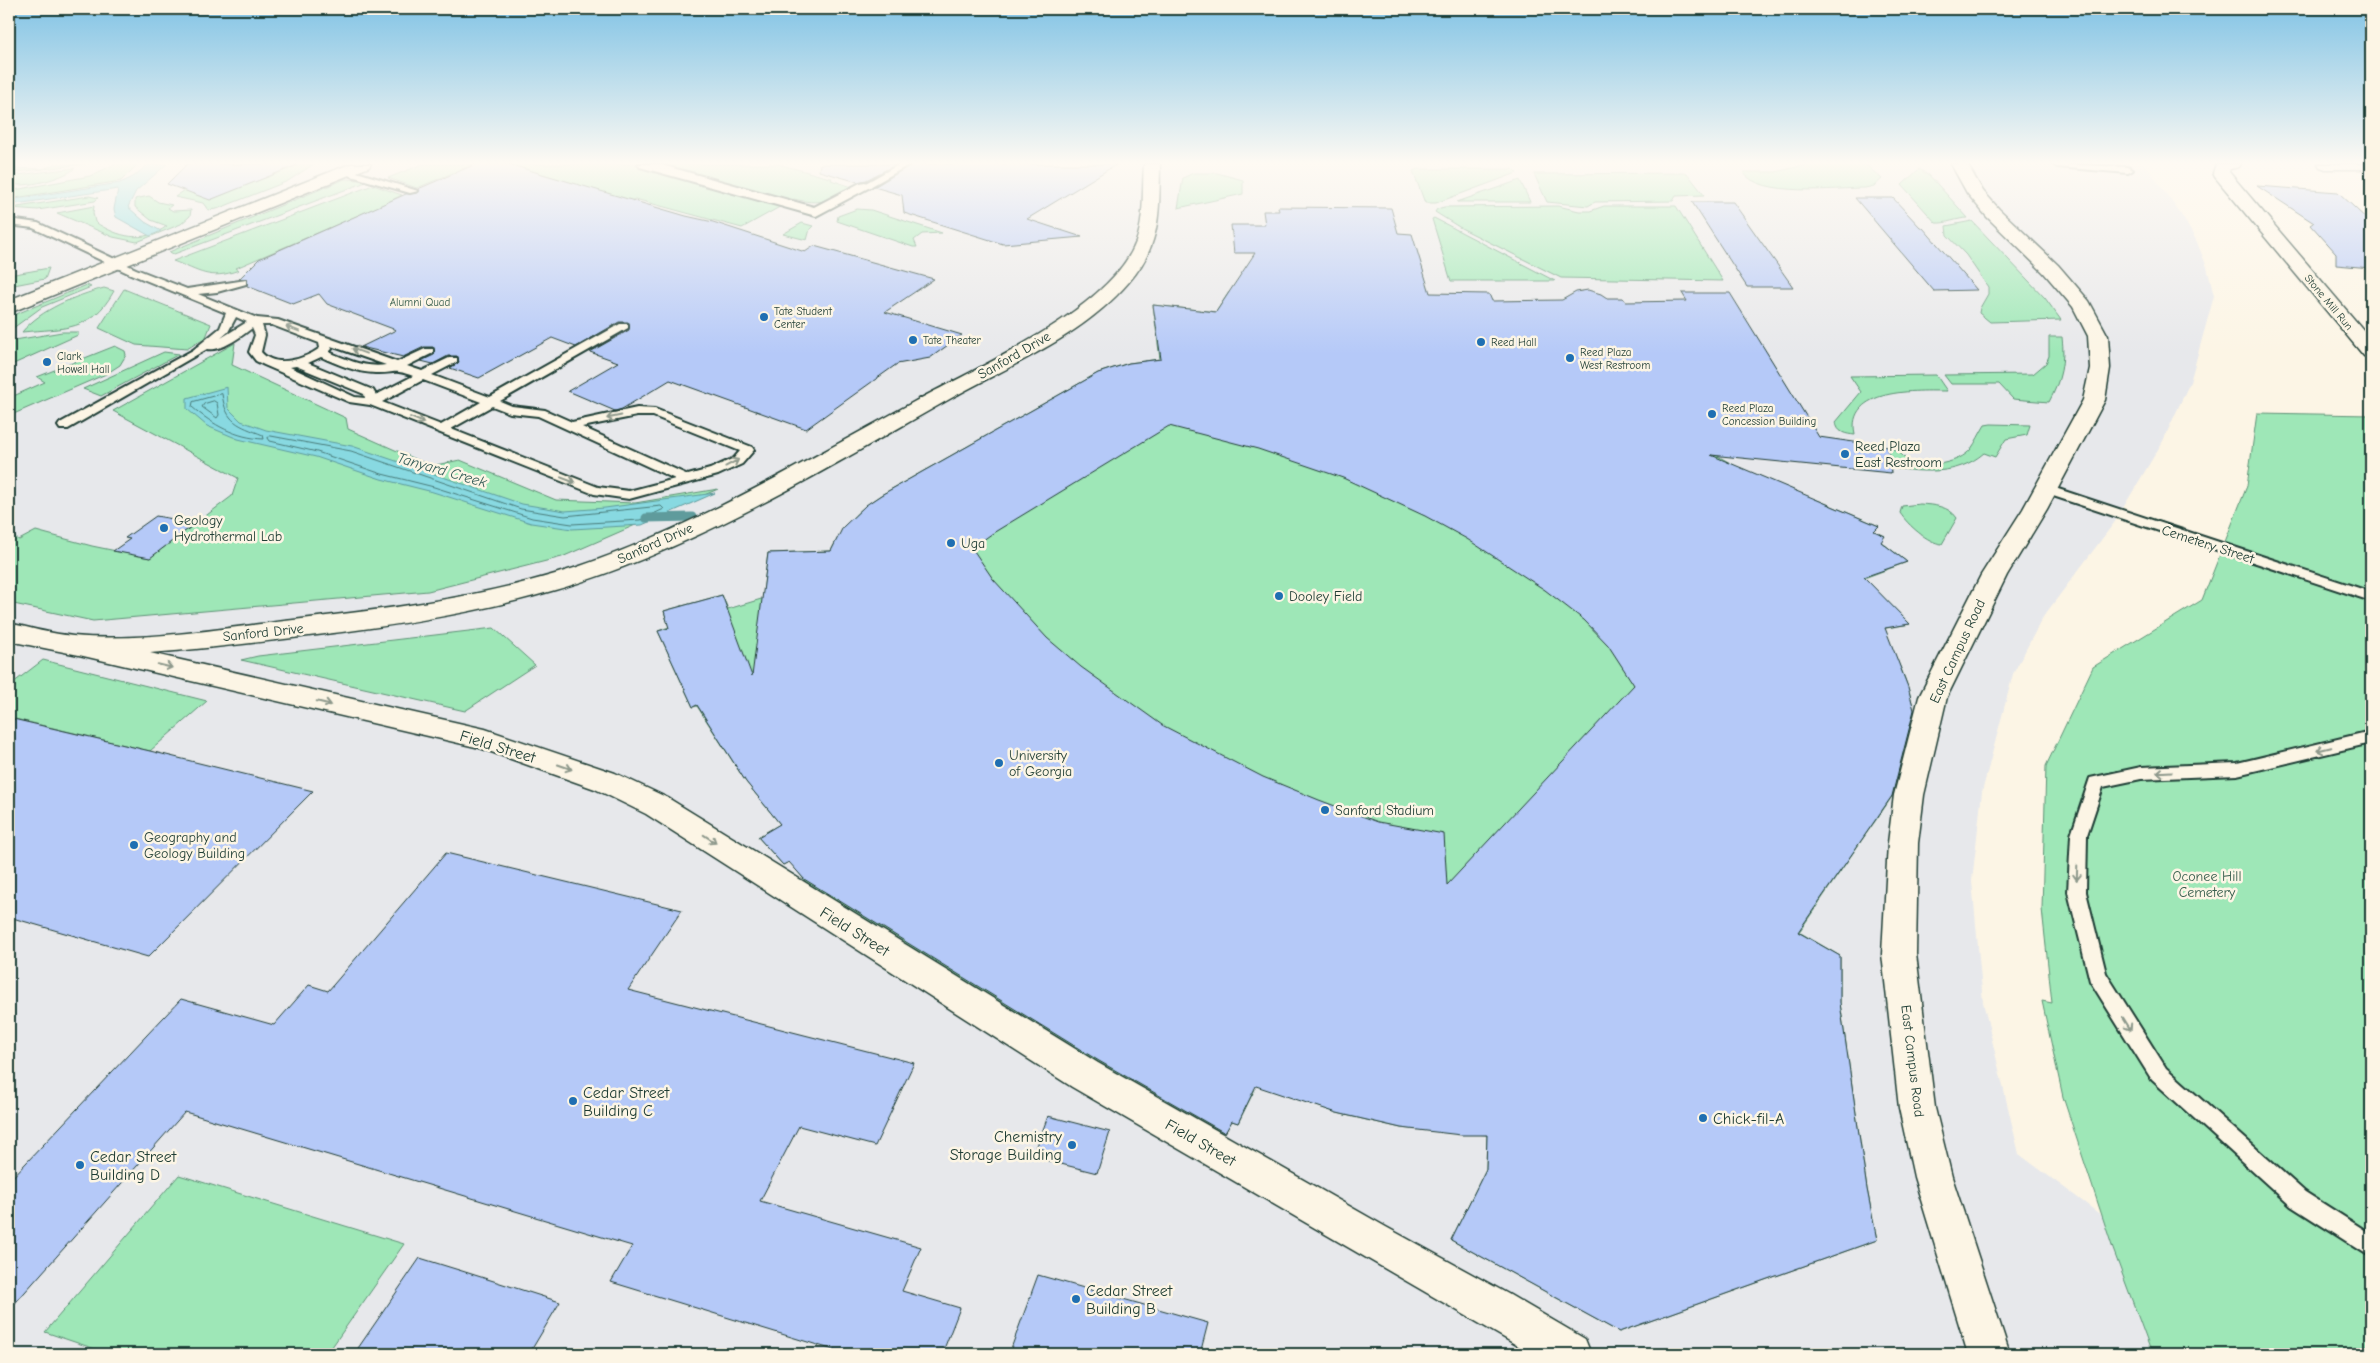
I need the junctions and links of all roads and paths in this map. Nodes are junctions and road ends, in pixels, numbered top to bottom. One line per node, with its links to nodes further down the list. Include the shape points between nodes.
1 (40, 228): 6 (lane)
2 (206, 228): 6 (street)
3 (1149, 228): 32 (street, Sanford Drive, via 1142,251 1120,282 1077,318 742,504 644,550 568,578 486,601 394,617 150,644)
4 (2010, 228): 29 (street, East Campus Road, via 2082,305 2098,336 2100,368 2094,400)
5 (2267, 228): 16 (street, Stone Mill Run)
6 (117, 264): 8 (lane); 9 (street)
7 (242, 282): 8 (lane)
8 (183, 292): 10 (lane)
9 (9, 307)
10 (232, 312): 11 (lane); 15 (lane, via 224,330)
11 (255, 321): 13 (lane, one-way to 11, via 274,322); 15 (lane, via 238,334); 20 (lane, via 260,335 256,352 263,361)
12 (624, 326): 24 (lane)
13 (324, 340): 17 (lane, via 326,349); 21 (lane, one-way to 13)
14 (429, 351): 21 (lane)
15 (197, 352): 25 (lane)
16 (2371, 352)
17 (322, 353): 19 (lane); 21 (lane, via 369,371)
18 (453, 360): 22 (lane)
19 (297, 362): 20 (lane); 23 (lane, via 369,392)
20 (273, 364): 23 (lane, via 353,400)
21 (398, 366): 22 (lane)
22 (423, 375): 23 (lane); 24 (lane)
23 (372, 402): 27 (lane, one-way to 27)
24 (491, 402): 26 (lane, via 510,409 541,413); 27 (lane)
25 (64, 426)
26 (572, 426): 28 (lane); 28 (lane, one-way to 26, via 714,472 738,461 748,450 655,413 638,412)
27 (441, 430): 28 (lane, one-way to 28, via 594,490 618,495)
28 (686, 479)
29 (2046, 489): 30 (lane, Cemetery Street); 36 (street, East Campus Road, via 1994,575 1933,697 1908,795 1903,843 1899,954 1917,1108 1933,1177)
30 (2371, 597)
31 (9, 632): 32 (street, Sanford Drive)
32 (84, 647): 35 (street, Field Street, one-way to 35, via 485,740 605,781 657,806 1085,1075)
33 (2371, 737): 34 (lane, one-way to 34, via 2237,769 2141,773 2096,782 2079,835 2076,892 2097,976 2159,1074 2298,1199)
34 (2371, 1246)
35 (1570, 1354)
36 (1989, 1354)

